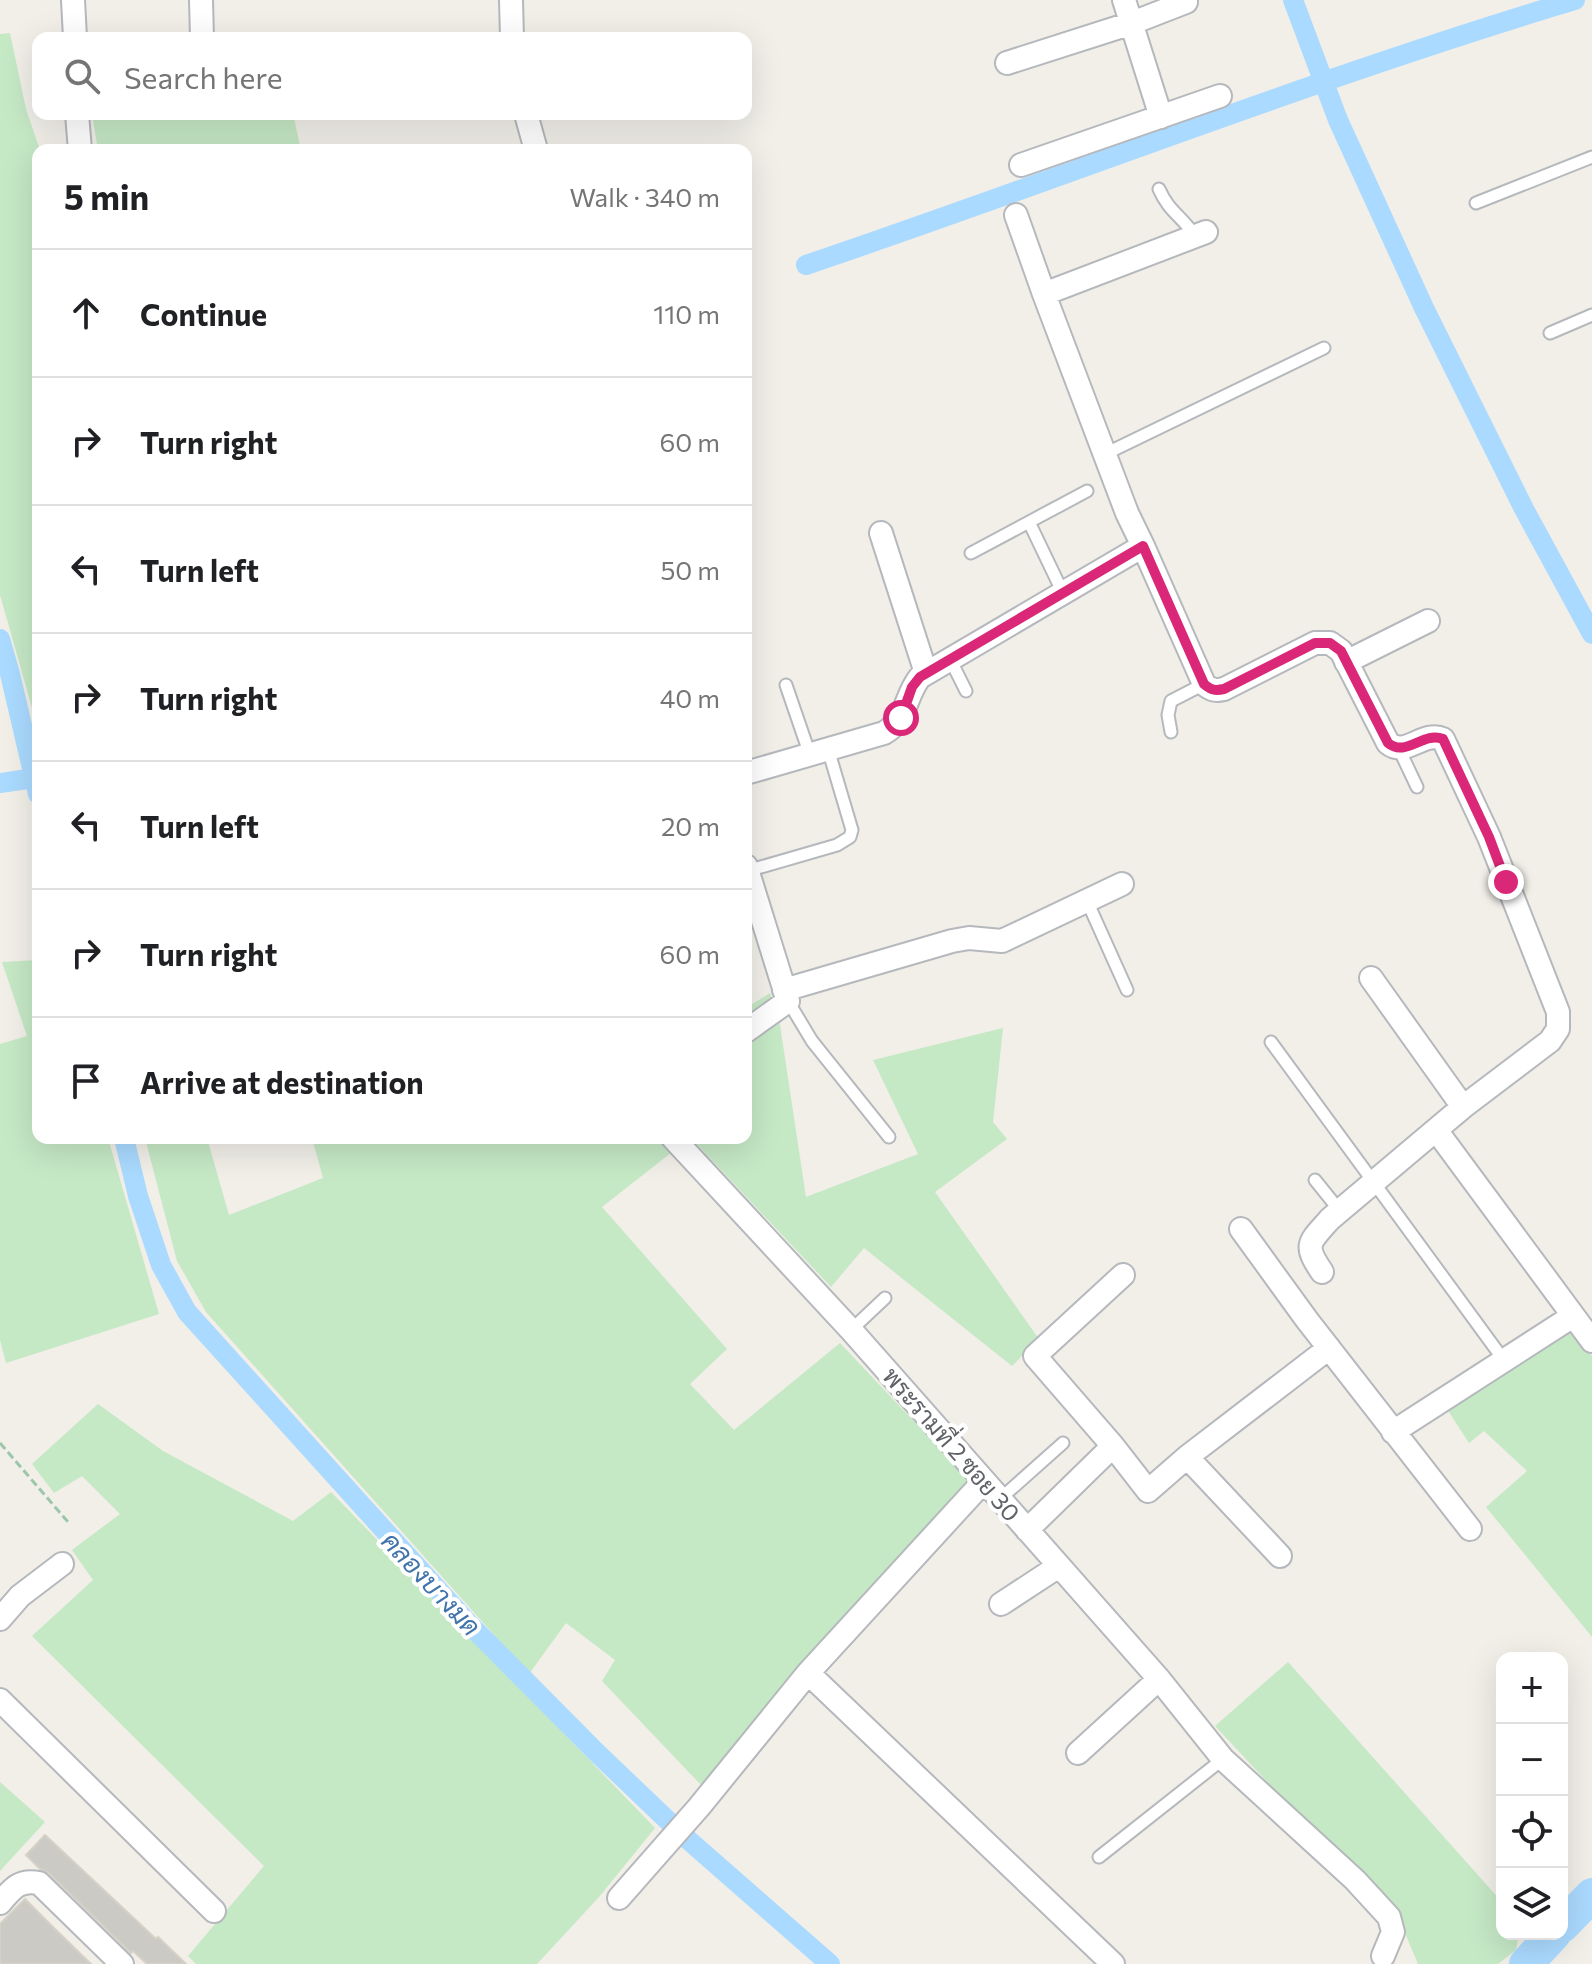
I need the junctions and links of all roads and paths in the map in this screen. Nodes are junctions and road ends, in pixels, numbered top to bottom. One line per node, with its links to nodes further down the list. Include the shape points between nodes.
1 (73, 0): 7 (street)
2 (201, 0): 8 (street)
3 (511, 0): 9 (street)
4 (1124, 0): 6 (street)
5 (1186, 2): 6 (street)
6 (1132, 23): 10 (street); 12 (street)
7 (75, 32)
8 (202, 32)
9 (512, 32)
10 (1007, 63)
11 (1220, 96): 12 (street)
12 (1161, 117): 18 (street)
13 (78, 120): 15 (street)
14 (528, 120): 16 (street)
15 (80, 144)
16 (534, 144)
17 (1592, 157): 20 (lane)
18 (1021, 165)
19 (1159, 189): 22 (lane, via 1167,206)
20 (1476, 203)
21 (1016, 215): 23 (street)
22 (1200, 234): 23 (street)
23 (1044, 294): 27 (street)
24 (1592, 315): 25 (lane)
25 (1550, 333)
26 (1324, 348): 27 (lane)
27 (1105, 454): 31 (street)
28 (1087, 491): 29 (lane)
29 (1029, 522): 32 (lane); 33 (lane)
30 (881, 533): 37 (street)
31 (1143, 546): 33 (street); 38 (street)
32 (971, 553)
33 (1063, 593): 35 (street)
34 (1428, 621): 36 (street)
35 (950, 659): 37 (street); 40 (lane)
36 (1346, 662): 38 (street, via 1330,643 1315,643 1224,689); 42 (street, via 1388,743)
37 (926, 673): 43 (street, via 912,687 895,726)
38 (1204, 684): 41 (lane, via 1171,701)
39 (786, 685): 43 (lane)
40 (966, 691)
41 (1171, 732)
42 (1399, 749): 45 (lane); 55 (street, via 1431,737 1443,739 1489,837 1558,1012 1558,1029 1550,1041)
43 (819, 752): 44 (street); 46 (lane, via 852,830 850,837)
44 (752, 771)
45 (1417, 787)
46 (752, 867)
47 (1122, 884): 48 (street)
48 (1087, 901): 51 (lane); 52 (street, via 1002,941 952,941)
49 (752, 903): 52 (street)
50 (1371, 978): 55 (street)
51 (1127, 990)
52 (786, 996): 53 (street); 57 (lane, via 812,1041)
53 (752, 1026)
54 (1271, 1042): 60 (lane)
55 (1463, 1107): 56 (street)
56 (1436, 1130): 60 (street); 66 (street)
57 (889, 1137)
58 (679, 1144): 67 (street, พระรามที่ 2 ซอย 30)
59 (1315, 1180): 61 (lane)
60 (1373, 1183): 61 (street); 70 (lane)
61 (1340, 1211): 63 (street, via 1309,1247)
62 (1241, 1229): 69 (street)
63 (1322, 1272)
64 (1123, 1275): 74 (street, via 1035,1356)
65 (885, 1298): 67 (lane)
66 (1573, 1316): 68 (street); 70 (street)
67 (851, 1330): 76 (street, พระรามที่ 2 ซอย 30)
68 (1592, 1341)
69 (1329, 1348): 71 (street); 75 (street)
70 (1503, 1359): 71 (street)
71 (1393, 1432): 79 (street)
72 (0, 1443): 78 (path)
73 (1063, 1443): 77 (lane)
74 (1113, 1446): 75 (street, via 1148,1491); 80 (street)
75 (1187, 1457): 81 (street)
76 (984, 1481): 77 (street, พระรามที่ 2 ซอย 30); 86 (street)
77 (1000, 1499): 80 (street, พระรามที่ 2 ซอย 30)
78 (68, 1522)
79 (1470, 1529)
80 (1027, 1530): 83 (street, พระรามที่ 2 ซอย 30)
81 (1280, 1556)
82 (62, 1564): 85 (street)
83 (1059, 1566): 84 (street); 87 (street, พระรามที่ 2 ซอย 30)
84 (1001, 1604)
85 (0, 1619)
86 (808, 1673): 92 (street); 97 (street)
87 (1159, 1679): 89 (street); 90 (street, พระรามที่ 2 ซอย 30)
88 (0, 1700): 94 (street)
89 (1078, 1753)
90 (1223, 1759): 91 (lane); 95 (street, พระรามที่ 2 ซอย 30, via 1389,1917 1393,1932)
91 (1099, 1857)
92 (619, 1898)
93 (0, 1903): 96 (street, via 16,1884 39,1883)
94 (214, 1911)
95 (1383, 1956)
96 (122, 1964)
97 (1113, 1964)

